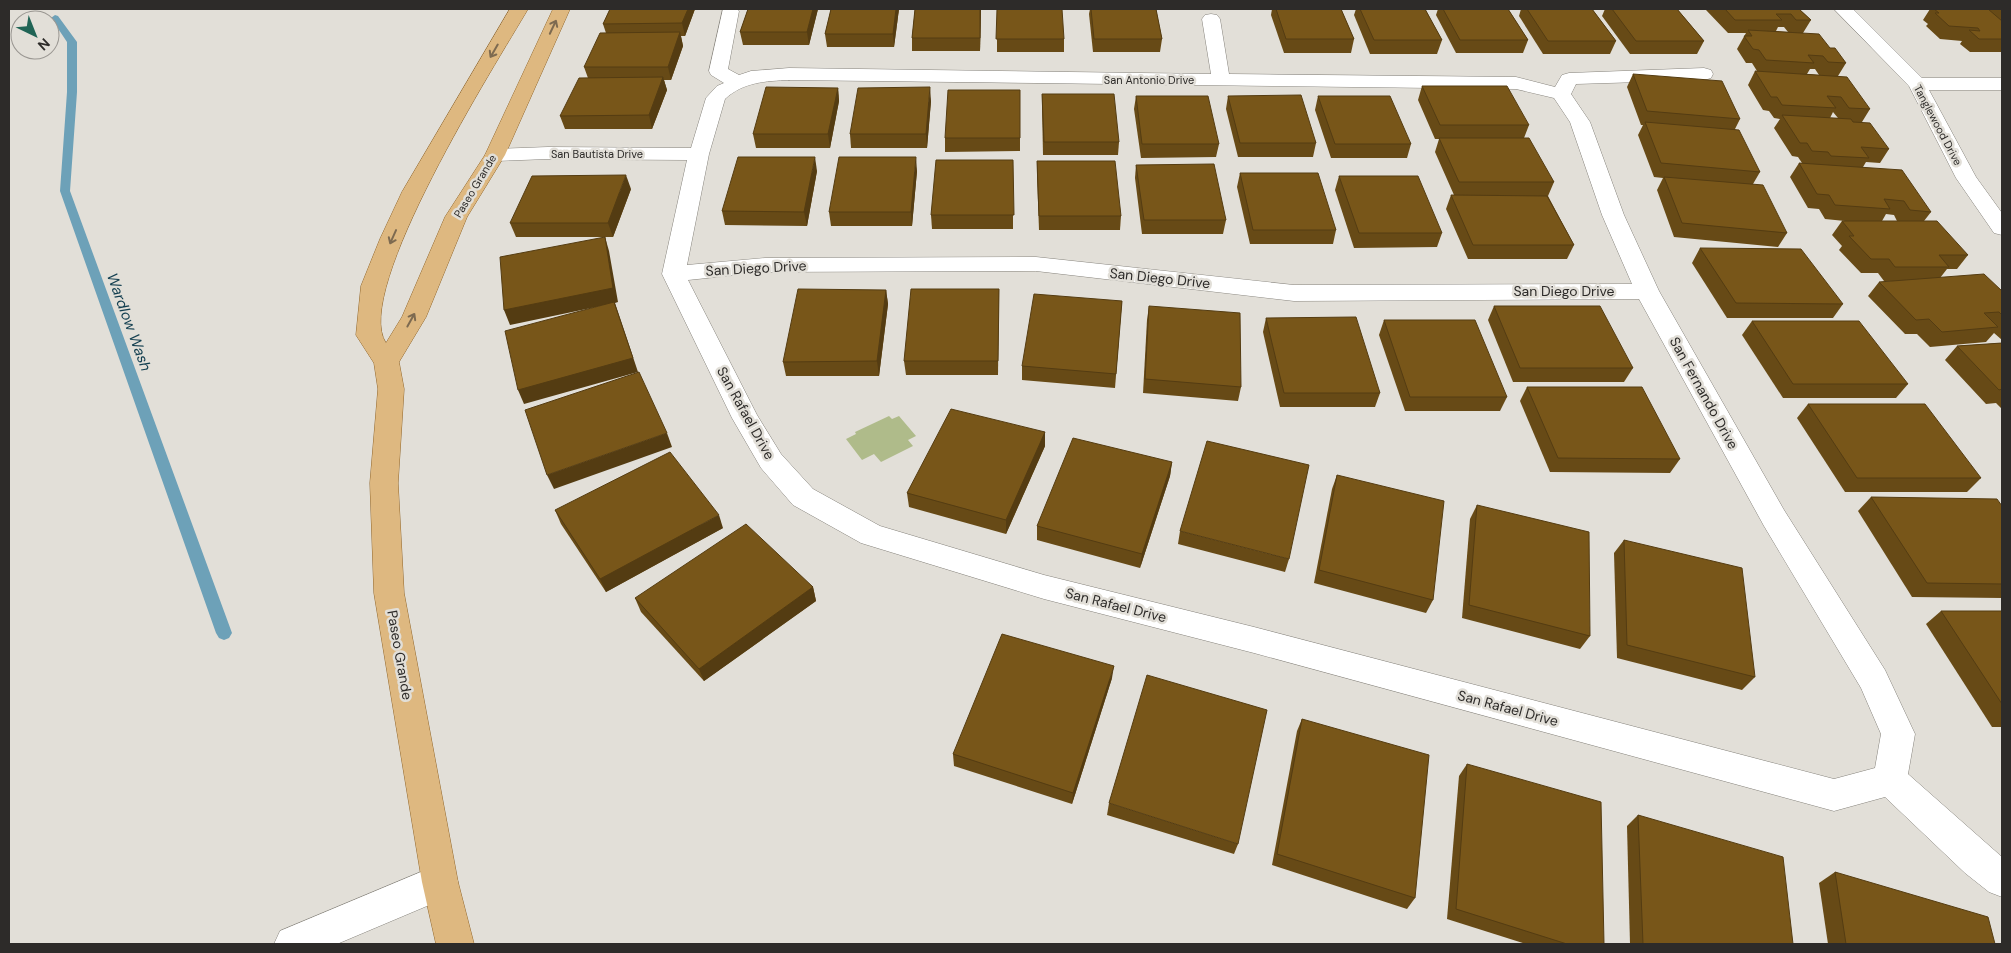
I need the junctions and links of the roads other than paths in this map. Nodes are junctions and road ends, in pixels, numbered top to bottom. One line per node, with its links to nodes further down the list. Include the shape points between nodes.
1 (519, 9): 17 (main road, Paseo Grande, one-way to 17, via 413,192 373,286 368,335)
2 (562, 9): 13 (main road, Paseo Grande, one-way to 2)
3 (1843, 9): 9 (street, Tanglewood Drive)
4 (730, 11): 8 (street, via 718,71)
5 (1209, 13): 7 (street)
6 (1704, 74): 11 (street, via 1569,79)
7 (1221, 80): 8 (street, San Antonio Drive, via 789,74); 11 (street, San Antonio Drive, via 1516,83)
8 (737, 82): 12 (street, via 716,98)
9 (1917, 84): 10 (street); 14 (street, Tanglewood Drive, via 1966,178)
10 (2002, 84)
11 (1561, 94): 16 (street, San Fernando Drive, via 1580,122 1613,215)
12 (699, 154): 13 (street, San Bautista Drive); 15 (street)
13 (495, 155): 17 (main road, Paseo Grande, one-way to 13, via 414,317 456,217)
14 (2002, 228)
15 (674, 274): 16 (street, San Diego Drive, via 764,265 1036,264 1294,293); 18 (street, San Rafael Drive, via 745,418 771,461 803,497 871,535 1044,587 1834,795)
16 (1647, 291): 18 (street, San Fernando Drive, via 1774,518 1874,680 1898,734)
17 (386, 362): 20 (main road, Paseo Grande, via 391,389 384,483 389,594)
18 (1890, 780): 19 (street)
19 (2002, 879)
20 (440, 882): 21 (street); 22 (main road, Paseo Grande)
21 (293, 944)
22 (455, 944)

